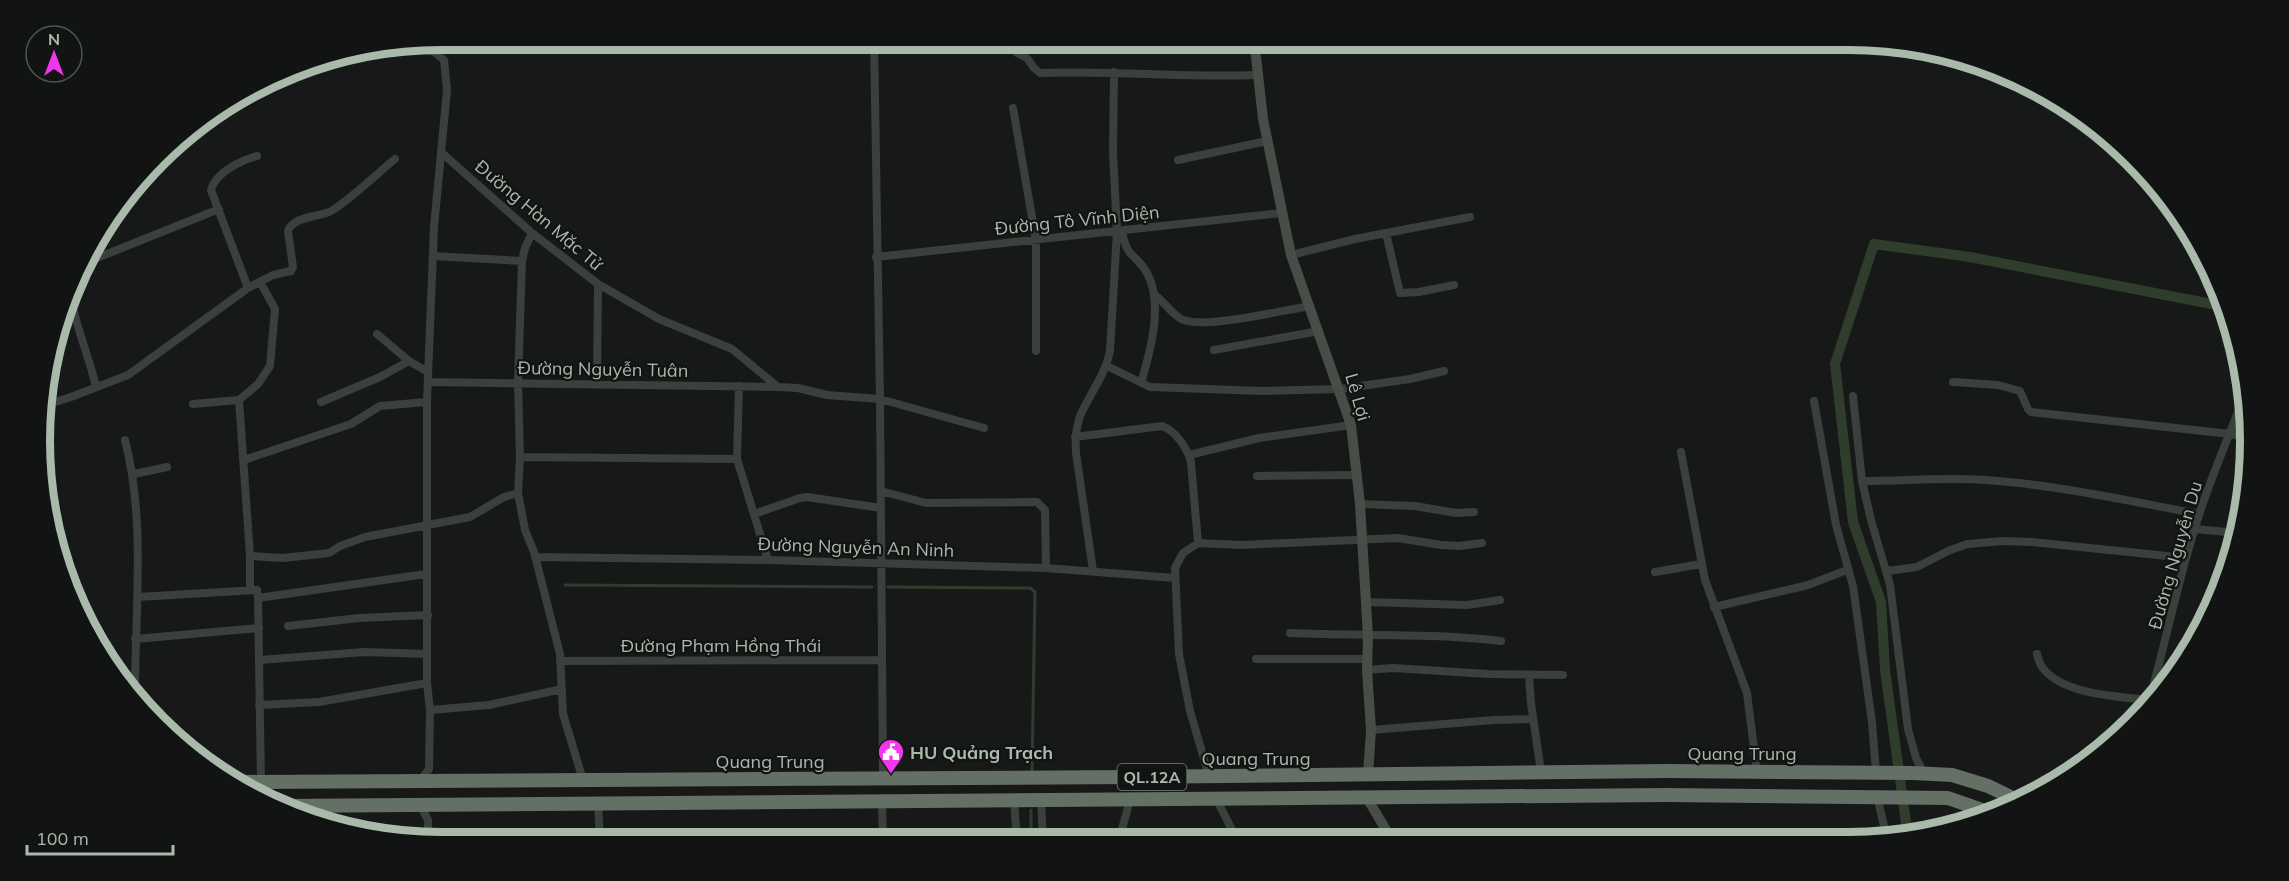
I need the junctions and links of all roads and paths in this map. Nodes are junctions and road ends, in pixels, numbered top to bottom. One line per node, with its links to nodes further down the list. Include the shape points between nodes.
1 (432, 50): 9 (street, via 444,60 447,73)
2 (874, 50): 22 (street)
3 (1015, 50): 5 (street, via 1040,73)
4 (1255, 50): 6 (street, Lê Lợi)
5 (1114, 72): 6 (street); 16 (street, via 1113,152)
6 (1256, 75): 8 (street, Lê Lợi)
7 (1013, 108): 19 (street)
8 (1267, 141): 12 (street); 14 (street, Lê Lợi)
9 (442, 153): 17 (street, Đường Hàn Mặc Tử); 21 (street)
10 (257, 156): 13 (street, via 236,164 212,185)
11 (395, 159): 25 (street, via 331,211 293,224 288,231 292,270)
12 (1178, 160)
13 (219, 209): 23 (street); 28 (street)
14 (1281, 213): 16 (street, Đường Tô Vĩnh Diện); 20 (street, Lê Lợi)
15 (1470, 218): 18 (street)
16 (1119, 231): 19 (street, Đường Tô Vĩnh Diện); 29 (street, via 1130,255 1147,272); 37 (street)
17 (532, 233): 24 (street); 26 (street, Đường Hàn Mặc Tử)
18 (1386, 233): 20 (street); 27 (street, via 1401,293)
19 (1036, 240): 22 (street, Đường Tô Vĩnh Diện); 35 (street)
20 (1291, 255): 30 (street, Lê Lợi)
21 (433, 256): 24 (street); 39 (street)
22 (876, 257): 50 (street)
23 (95, 259)
24 (522, 261): 42 (street)
25 (260, 282): 28 (street); 51 (street, via 275,309 270,366 258,384)
26 (598, 284): 44 (street); 47 (street, Đường Hàn Mặc Tử, via 659,319 732,349)
27 (1454, 285)
28 (248, 288): 45 (street, via 135,371)
29 (1154, 294): 30 (street, via 1181,318 1195,322); 43 (street, via 1154,330)
30 (1310, 306): 32 (street, Lê Lợi)
31 (73, 307): 45 (street)
32 (1319, 331): 34 (street); 48 (street, Lê Lợi)
33 (377, 334): 36 (street)
34 (1214, 350)
35 (1036, 351)
36 (409, 361): 39 (street); 53 (street)
37 (1107, 366): 43 (street); 62 (street, via 1080,416)
38 (1444, 371): 48 (street)
39 (428, 372): 40 (street)
40 (428, 382): 42 (street, Đường Nguyễn Tuân); 54 (street)
41 (1953, 382): 60 (street, via 1998,385 2020,391 2031,412)
42 (518, 383): 44 (street, Đường Nguyễn Tuân); 66 (street)
43 (1141, 383): 48 (street, via 1164,388 1262,391)
44 (597, 384): 46 (street, Đường Nguyễn Tuân)
45 (96, 386): 55 (street)
46 (739, 386): 47 (street, Đường Nguyễn Tuân); 67 (street)
47 (778, 387): 50 (street)
48 (1340, 389): 58 (street, Lê Lợi)
49 (1853, 396): 73 (street)
50 (880, 399): 59 (street); 74 (street)
51 (238, 400): 56 (street); 68 (street)
52 (1814, 401): 94 (street)
53 (321, 402)
54 (427, 402): 68 (street, via 380,406 351,424); 81 (street)
55 (51, 403)
56 (194, 404)
57 (2239, 411): 60 (street, Đường Nguyễn Du)
58 (1351, 425): 65 (street, via 1242,441); 72 (street, Lê Lợi)
59 (984, 428)
60 (2230, 434): 61 (street); 80 (street, Đường Nguyễn Du)
61 (2240, 436)
62 (1075, 437): 65 (street, via 1162,426 1171,430); 95 (street)
63 (125, 440): 70 (street)
64 (1681, 452): 92 (street)
65 (1189, 455): 85 (street)
66 (520, 457): 67 (street); 75 (street)
67 (737, 459): 79 (street)
68 (243, 460): 87 (street)
69 (167, 467): 70 (street)
70 (134, 474): 101 (street)
71 (1257, 476): 72 (street)
72 (1357, 476): 76 (street, Lê Lợi)
73 (1862, 481): 80 (street, via 1984,480 2027,484); 96 (street)
74 (881, 491): 77 (street); 93 (street, via 926,503 1037,502 1045,510)
75 (518, 493): 81 (street, via 470,517); 88 (street)
76 (1360, 504): 78 (street); 84 (street, Lê Lợi)
77 (881, 508): 79 (street, via 807,497); 91 (street)
78 (1474, 512)
79 (754, 513): 90 (street)
80 (2199, 514): 82 (street, Đường Nguyễn Du)
81 (426, 525): 87 (street, via 365,537 329,554); 98 (street)
82 (2195, 529): 83 (street); 89 (street, Đường Nguyễn Du)
83 (2228, 532)
84 (1362, 538): 85 (street, via 1241,545); 86 (street, via 1459,546); 104 (street, Lê Lợi)
85 (1198, 543): 99 (street, via 1179,558)
86 (1482, 543)
87 (250, 556): 100 (street)
88 (535, 557): 90 (street, Đường Nguyễn An Ninh); 118 (street)
89 (2186, 558): 96 (street, via 2003,541 1967,544 1917,567); 124 (street, Đường Nguyễn Du)
90 (768, 560): 91 (street, Đường Nguyễn An Ninh)
91 (881, 563): 93 (street, Đường Nguyễn An Ninh); 117 (street)
92 (1701, 564): 97 (street); 105 (street)
93 (1046, 568): 95 (street, Đường Nguyễn An Ninh)
94 (1847, 570): 105 (street, via 1808,585); 134 (street, via 1853,586)
95 (1093, 571): 99 (street, Đường Nguyễn An Ninh)
96 (1887, 571): 135 (street, via 1908,729)
97 (1655, 572)
98 (426, 574): 102 (street); 106 (street)
99 (1175, 578): 138 (street, via 1180,664)
100 (250, 589): 101 (street); 102 (street, via 256,590)
101 (138, 597): 111 (street)
102 (258, 598): 108 (street)
103 (1500, 600): 104 (street, via 1467,605)
104 (1365, 602): 110 (street, Lê Lợi)
105 (1714, 607): 132 (street, via 1745,687)
106 (428, 615): 107 (street); 113 (street)
107 (288, 626)
108 (259, 628): 111 (street); 116 (street)
109 (1290, 633): 110 (street)
110 (1368, 636): 112 (street, via 1420,634); 119 (street, Lê Lợi)
111 (135, 639): 123 (street)
112 (1502, 641)
113 (427, 654): 116 (street, via 365,652); 122 (street)
114 (2037, 654): 126 (street, via 2042,668 2076,689)
115 (1256, 659): 119 (street)
116 (259, 660): 127 (street)
117 (882, 660): 118 (street, Đường Phạm Hồng Thái); 141 (street)
118 (560, 661): 125 (street)
119 (1367, 664): 120 (street); 130 (street, Lê Lợi)
120 (1529, 675): 121 (street); 129 (street)
121 (1563, 675)
122 (427, 683): 127 (street, via 319,702); 128 (street)
123 (135, 685)
124 (2152, 687)
125 (562, 689): 128 (street, via 489,705); 142 (street, via 563,714)
126 (2142, 698)
127 (259, 705): 145 (street)
128 (430, 710): 143 (street, via 429,769)
129 (1533, 719): 130 (street); 133 (street)
130 (1371, 730): 136 (street, Lê Lợi)
131 (1667, 771): 132 (highway, Quang Trung / QL.12A); 133 (highway, Quang Trung / QL.12A); 146 (highway)
132 (1757, 771): 134 (highway, Quang Trung / QL.12A)
133 (1541, 772): 136 (highway, Quang Trung / QL.12A)
134 (1880, 772): 135 (highway, QL.12A)
135 (1918, 773): 148 (highway, QL.12A, via 1952,775)
136 (1368, 775): 138 (highway, Quang Trung / QL.12A); 149 (highway)
137 (1005, 776): 139 (highway, Quang Trung / QL.12A); 141 (highway, Quang Trung / QL.12A); 150 (highway)
138 (1209, 776): 140 (highway, Quang Trung / QL.12A)
139 (1064, 777): 140 (highway, Quang Trung / QL.12A); 152 (highway)
140 (1131, 777): 153 (highway)
141 (883, 778): 142 (highway, Quang Trung / QL.12A); 155 (highway)
142 (583, 780): 143 (highway, Quang Trung / QL.12A)
143 (420, 781): 145 (highway, Quang Trung / QL.12A); 157 (highway)
144 (251, 782): 145 (highway, Quang Trung / QL.12A)
145 (261, 782)
146 (1667, 795): 147 (highway, QL.12A); 149 (highway, QL.12A)
147 (1880, 796): 159 (highway, QL.12A, via 1948,798); 160 (street)
148 (2010, 796)
149 (1367, 798): 154 (highway, QL.12A); 168 (street)
150 (1009, 800): 151 (highway, QL.12A); 155 (highway, QL.12A); 164 (street)
151 (1041, 800): 152 (highway, QL.12A); 165 (street)
152 (1064, 800): 153 (highway, QL.12A)
153 (1130, 800): 154 (highway, QL.12A); 166 (street)
154 (1217, 800): 167 (street)
155 (882, 802): 156 (highway, QL.12A); 163 (street)
156 (598, 804): 157 (highway, QL.12A); 162 (street)
157 (420, 805): 158 (highway, QL.12A); 161 (street, via 428,820)
158 (301, 806)
159 (1979, 809)
160 (1886, 830)
161 (428, 832)
162 (599, 832)
163 (883, 832)
164 (1015, 832)
165 (1043, 832)
166 (1121, 832)
167 (1233, 832)
168 (1387, 832)

